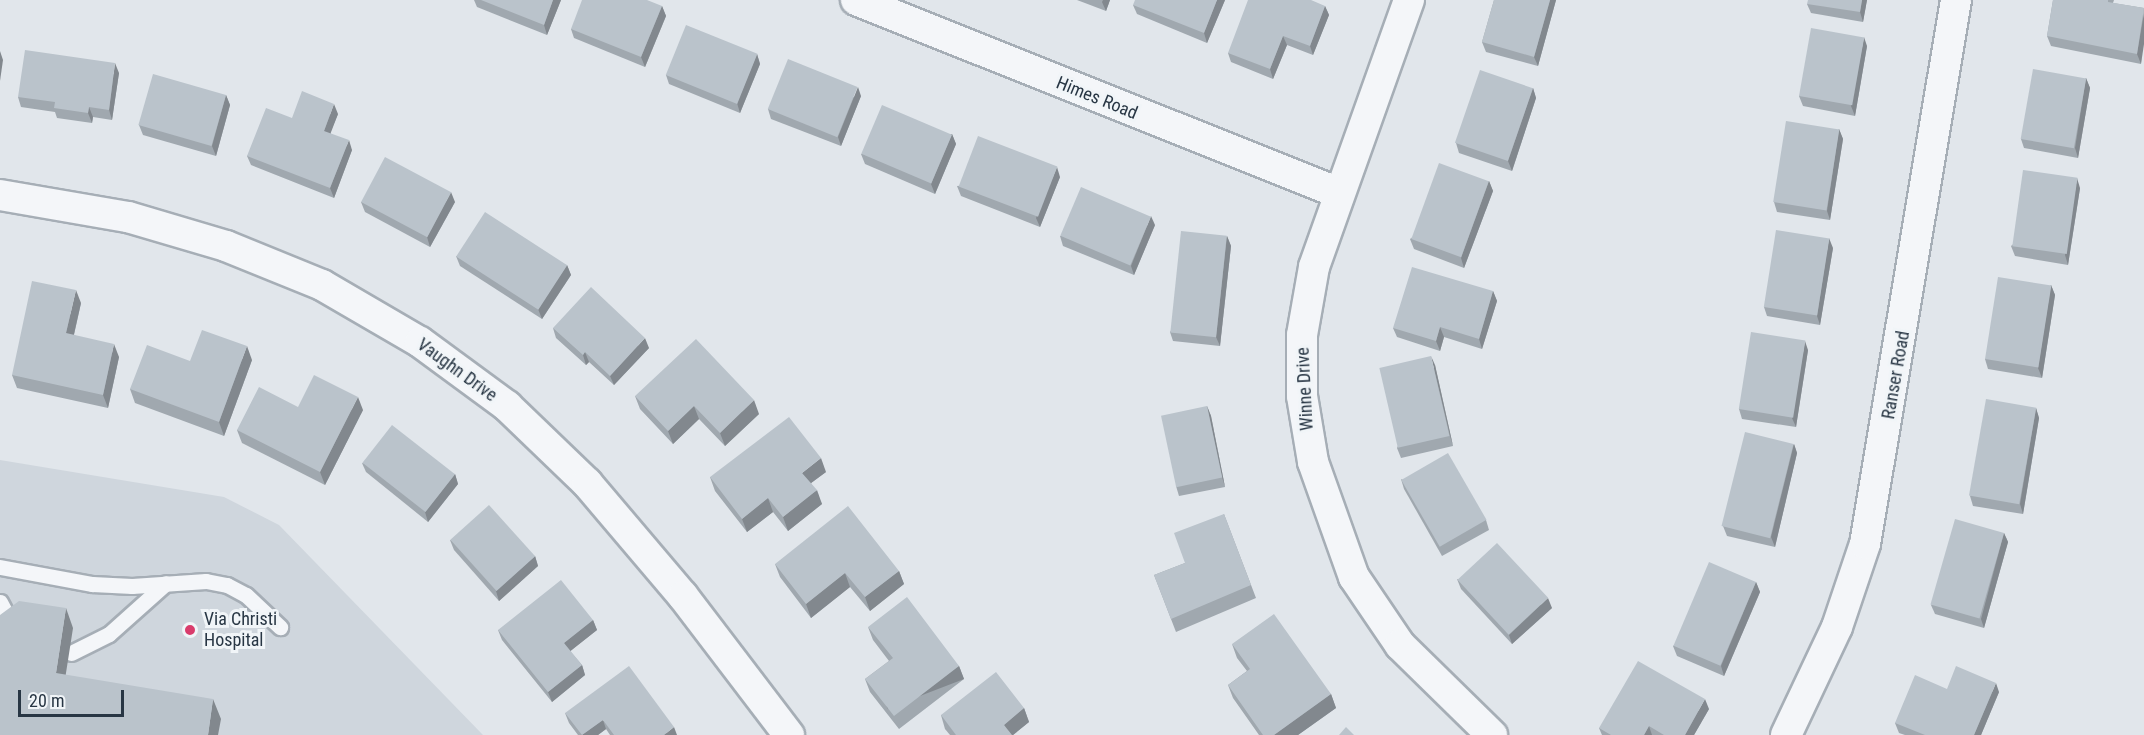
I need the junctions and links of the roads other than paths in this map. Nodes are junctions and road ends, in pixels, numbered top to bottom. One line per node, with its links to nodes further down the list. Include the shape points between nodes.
1 (856, 0): 4 (street, Himes Road)
2 (1409, 0): 4 (street, Winne Drive)
3 (1956, 0): 14 (street, Ranser Road, via 1864,543 1837,627)
4 (1339, 193): 13 (street, Winne Drive, via 1314,267 1302,335 1302,396 1313,462 1338,540 1376,613 1432,679)
5 (0, 195): 12 (street, Vaughn Drive, via 128,216 226,246 322,285 420,342 507,406 587,483 682,596)
6 (0, 567): 7 (lane, via 92,584)
7 (166, 583): 9 (lane, via 206,581 227,585 246,595); 11 (lane, via 109,634)
8 (0, 602): 10 (lane)
9 (280, 627)
10 (14, 628)
11 (71, 653)
12 (789, 735)
13 (1492, 735)
14 (1786, 735)

